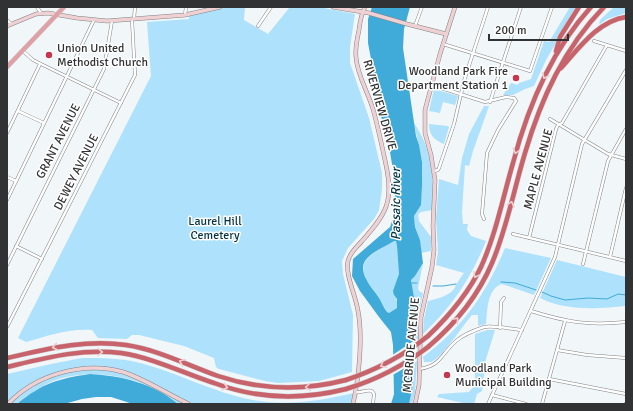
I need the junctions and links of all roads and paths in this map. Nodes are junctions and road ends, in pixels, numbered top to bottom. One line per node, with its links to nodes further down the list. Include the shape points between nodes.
1 (37, 7): 18 (street)
2 (64, 7): 19 (main road)
3 (135, 7): 24 (street, DEWEY AVENUE)
4 (186, 7): 20 (street)
5 (220, 7): 20 (main road)
6 (271, 7): 28 (street)
7 (333, 7): 17 (main road)
8 (365, 7): 17 (main road)
9 (422, 7): 29 (street)
10 (455, 7): 30 (main road, MCBRIDE AVENUE)
11 (488, 7): 36 (street)
12 (520, 7): 38 (street)
13 (552, 7): 38 (street, via 531,71)
14 (579, 7): 37 (highway, via 560,37)
15 (591, 7): 37 (highway)
16 (604, 7): 42 (highway, via 575,41)
17 (366, 13): 29 (main road); 87 (main road, RIVERVIEW DRIVE, via 356,44 356,63 376,120 387,169 388,190 384,214 352,252 348,262 359,318 359,369)
18 (41, 14): 19 (main road); 26 (main road)
19 (56, 15): 23 (main road); 34 (main road)
20 (185, 15): 24 (main road)
21 (626, 17): 42 (highway, via 609,23 595,32)
22 (7, 20): 26 (street)
23 (94, 20): 25 (main road); 43 (street)
24 (133, 20): 25 (main road); 48 (street, DEWEY AVENUE, via 136,73)
25 (112, 21): 45 (street, GRANT AVENUE, via 106,66)
26 (11, 24): 27 (main road)
27 (7, 26)
28 (258, 26)
29 (415, 26): 30 (main road)
30 (446, 34): 32 (main road, MCBRIDE AVENUE)
31 (594, 42): 33 (street)
32 (443, 44): 36 (street); 44 (main road, MCBRIDE AVENUE)
33 (607, 45): 35 (street); 52 (street, MAPLE AVENUE)
34 (23, 50): 39 (main road); 40 (street)
35 (626, 50)
36 (473, 54): 38 (street); 46 (street)
37 (553, 60): 82 (highway, one-way to 82, bridge, via 522,132 494,232 481,266 468,290 428,336 388,363 346,380 303,387 274,387 218,376 155,352 126,345 87,343)
38 (502, 63): 47 (street)
39 (8, 64)
40 (40, 64): 43 (street); 49 (street)
41 (626, 70): 55 (street)
42 (556, 74): 84 (highway, one-way to 42, bridge, via 73,353 110,352 148,359 215,384 271,396 300,396 346,389 389,372 428,347 448,329 488,272 502,236 530,137)
43 (66, 77): 45 (street); 51 (street)
44 (431, 84): 46 (street); 58 (main road, MCBRIDE AVENUE, via 425,110 425,128)
45 (94, 90): 48 (street); 67 (street, GRANT AVENUE)
46 (461, 94): 47 (street); 58 (street, via 439,168)
47 (490, 102): 63 (street, via 509,96 516,101 487,153 482,214)
48 (121, 103): 70 (street, DEWEY AVENUE)
49 (18, 111): 51 (street); 54 (street)
50 (550, 119): 52 (street)
51 (44, 124): 60 (street)
52 (559, 125): 55 (street); 65 (street, MAPLE AVENUE, via 555,132)
53 (626, 130): 56 (street)
54 (7, 133)
55 (584, 140): 56 (street); 66 (street)
56 (611, 155): 57 (street); 68 (street)
57 (626, 159)
58 (434, 171): 85 (main road, MCBRIDE AVENUE, via 434,257 421,312)
59 (7, 177): 60 (street)
60 (16, 181): 62 (street)
61 (626, 188): 69 (street)
62 (7, 200)
63 (484, 219)
64 (513, 234): 65 (street)
65 (529, 238): 66 (street)
66 (558, 244): 68 (street); 75 (street)
67 (16, 246): 70 (street); 73 (street, GRANT AVENUE)
68 (586, 251): 69 (street); 72 (street)
69 (610, 257): 71 (street)
70 (42, 259): 78 (street, DEWEY AVENUE)
71 (626, 261)
72 (583, 264)
73 (7, 265)
74 (504, 298): 79 (street, via 501,302)
75 (530, 311): 76 (street); 80 (street)
76 (565, 321): 77 (street, via 598,324); 81 (street)
77 (626, 322)
78 (7, 327)
79 (500, 328): 80 (street); 85 (street, via 484,327 463,336 434,364)
80 (522, 330): 89 (street)
81 (557, 350): 83 (street); 86 (street)
82 (7, 358)
83 (626, 358)
84 (7, 367)
85 (419, 369): 94 (main road, MCBRIDE AVENUE)
86 (549, 379): 88 (street); 97 (street)
87 (356, 392): 92 (main road, RIVERVIEW DRIVE); 93 (street, via 372,391)
88 (626, 394)
89 (492, 395): 95 (street); 96 (street)
90 (8, 404): 91 (main road, via 49,376 90,368 129,374)
91 (189, 404)
92 (353, 404)
93 (373, 404)
94 (415, 404)
95 (488, 404)
96 (526, 404)
97 (542, 404)

